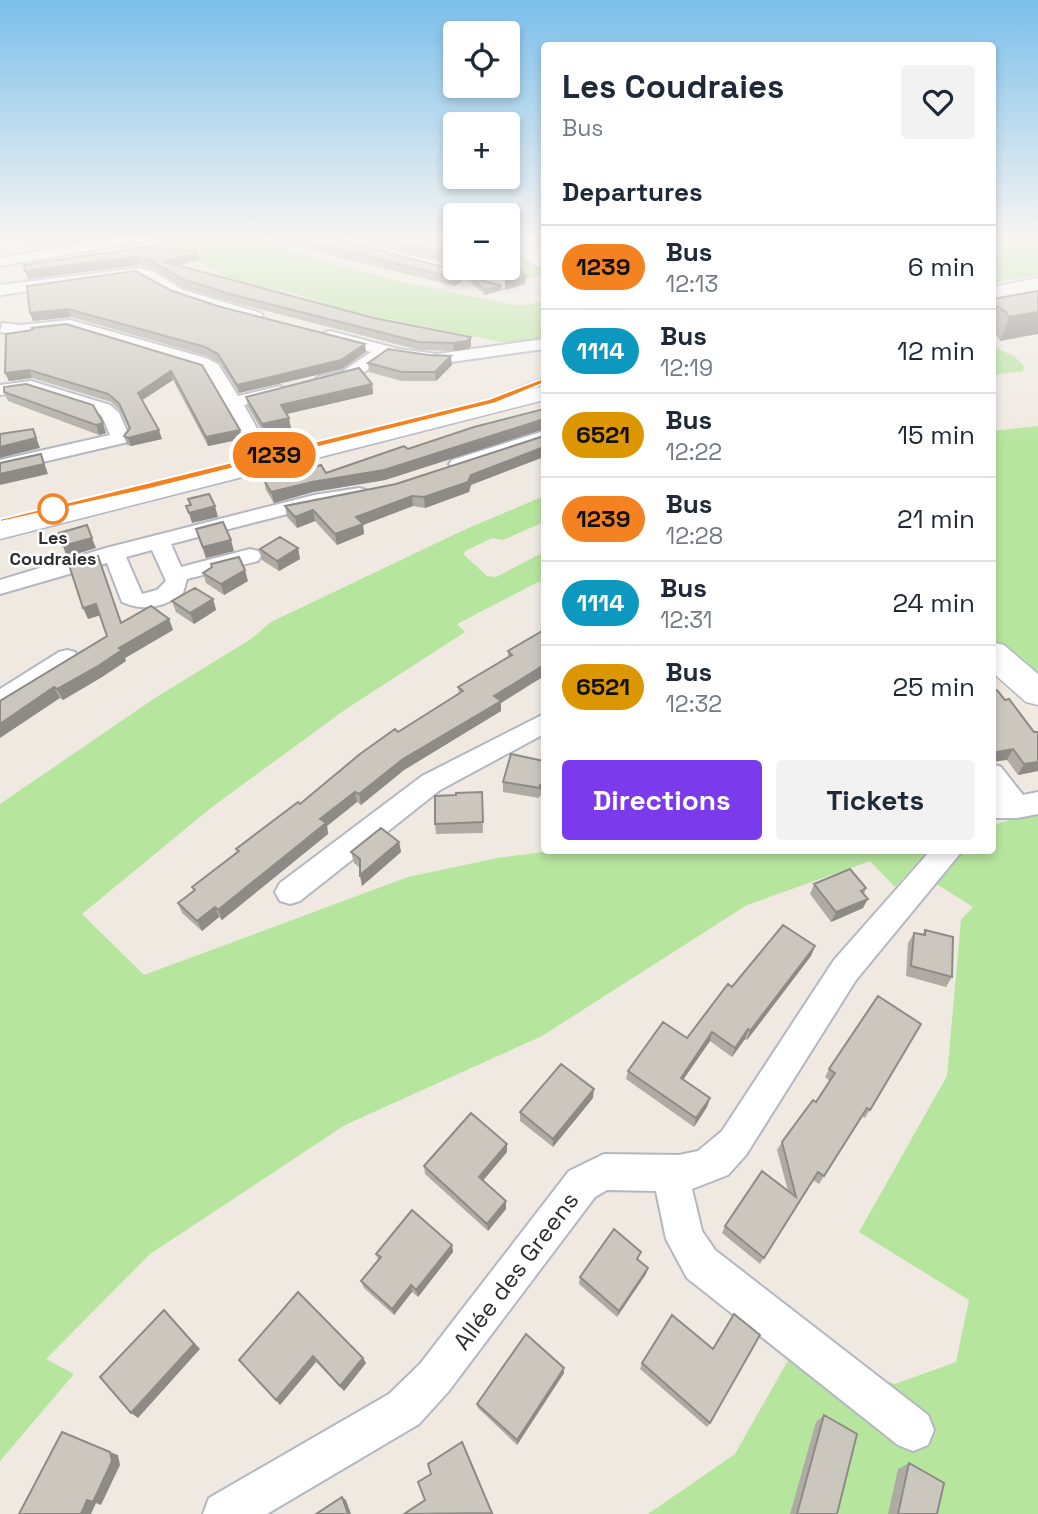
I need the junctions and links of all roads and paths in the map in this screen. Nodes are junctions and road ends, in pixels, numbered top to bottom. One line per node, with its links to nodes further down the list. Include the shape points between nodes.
1 (34, 306): 3 (street)
2 (222, 306): 4 (street)
3 (5, 315): 13 (street, via 70,325 200,362 212,368)
4 (265, 318)
5 (318, 332): 7 (street)
6 (541, 344): 7 (street, via 447,360)
7 (384, 350): 13 (street, via 349,375)
8 (541, 382): 12 (lane)
9 (541, 388): 12 (main road)
10 (0, 390): 16 (street, via 37,387 104,409 121,438)
11 (541, 394): 20 (main road)
12 (492, 401): 19 (main road)
13 (233, 402): 15 (street)
14 (541, 438): 17 (street)
15 (255, 440)
16 (0, 466)
17 (441, 470)
18 (378, 490): 21 (street, via 321,499)
19 (0, 519)
20 (0, 530)
21 (159, 541): 22 (street); 24 (street)
22 (114, 553): 24 (street, via 130,597 136,601 168,594 175,589); 25 (street)
23 (250, 556): 24 (street)
24 (176, 575)
25 (0, 587)
26 (996, 656): 28 (main road)
27 (67, 658): 29 (street)
28 (1038, 693)
29 (0, 701)
30 (541, 725): 34 (street, via 431,783)
31 (996, 779): 32 (street)
32 (1016, 805)
33 (946, 854): 35 (street, Allée des Greens, via 845,970 734,1143 715,1162)
34 (290, 892)
35 (670, 1173): 36 (street, via 685,1239 701,1264); 37 (street, Allée des Greens, via 604,1172 582,1184 434,1378 404,1409)
36 (913, 1430)
37 (225, 1514)

